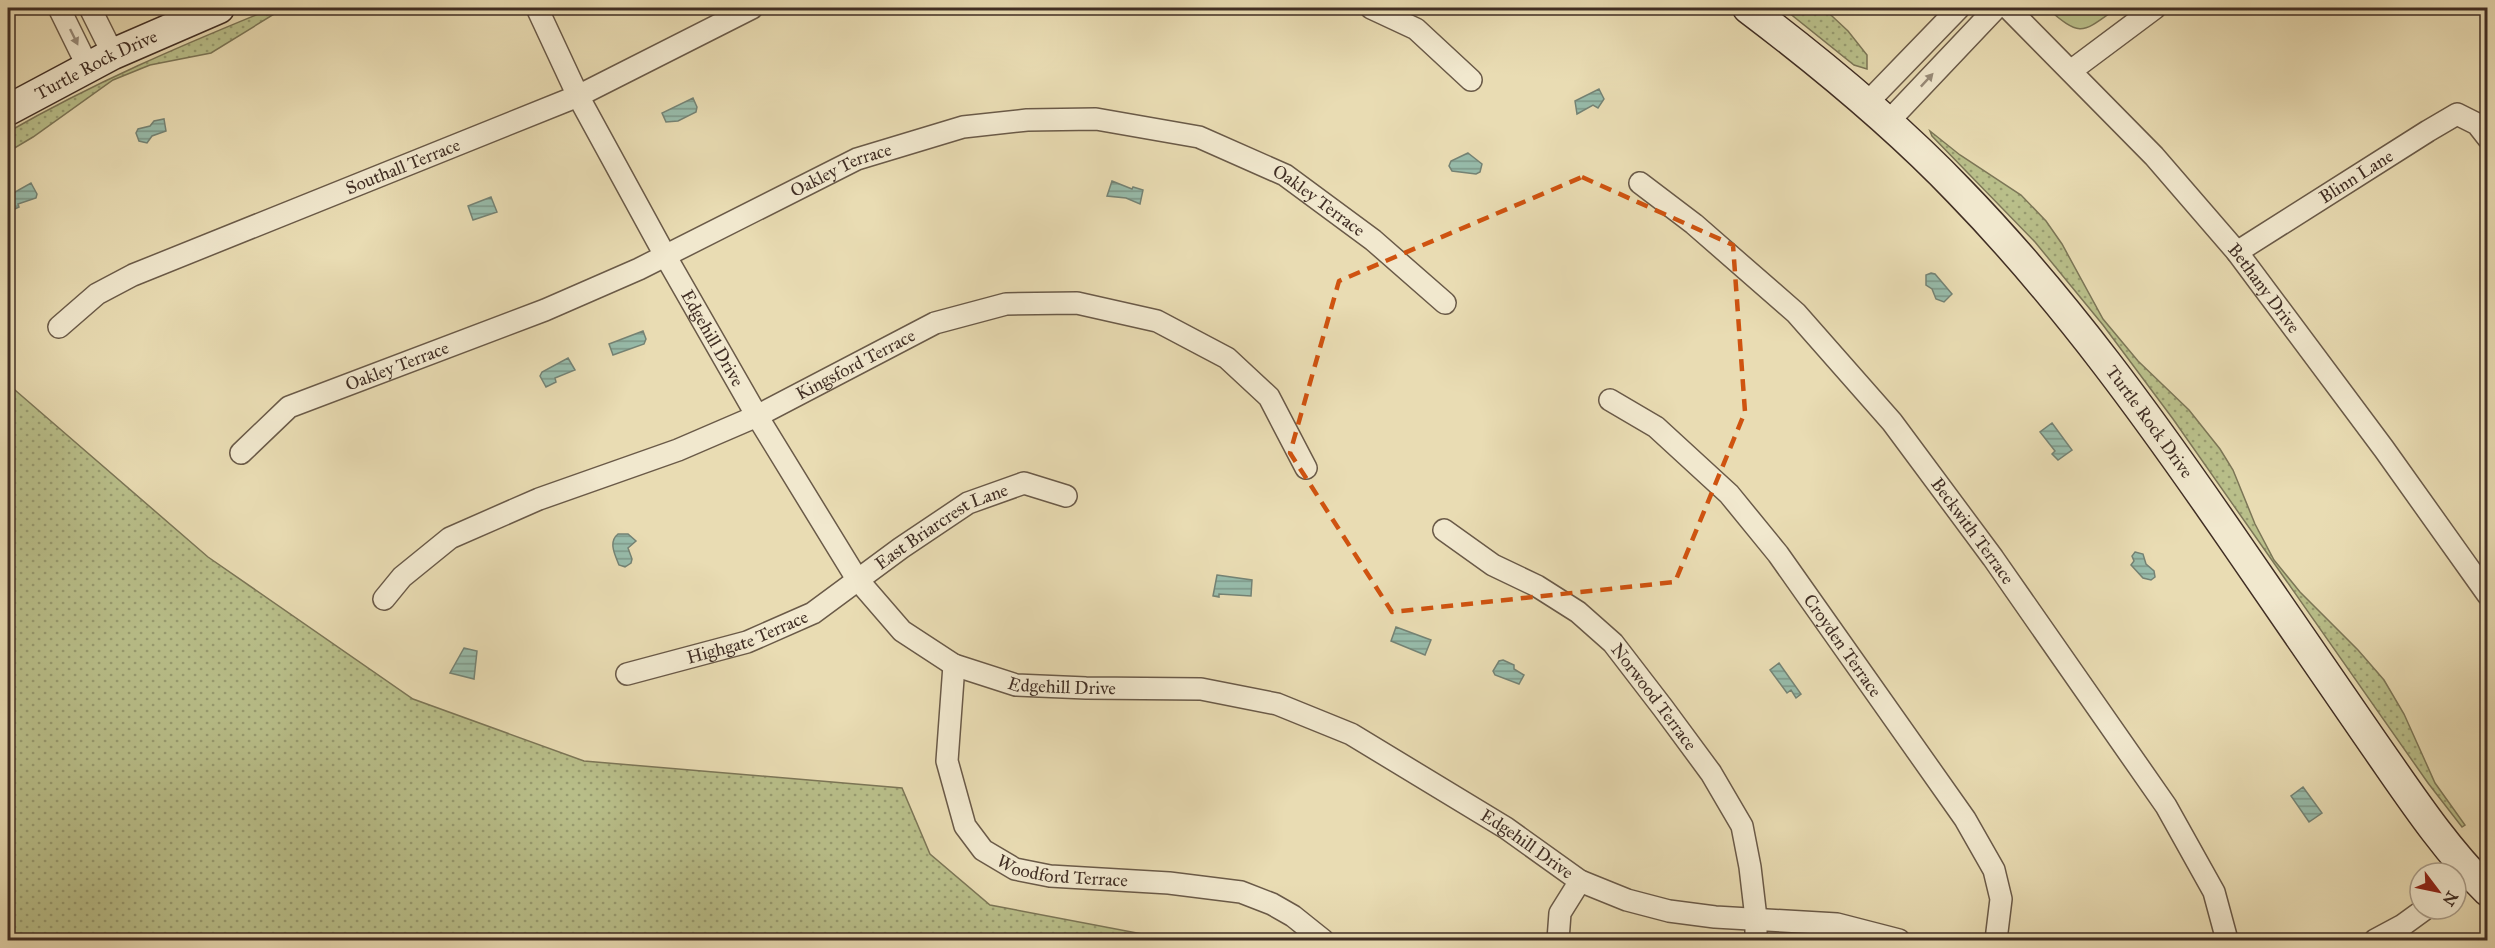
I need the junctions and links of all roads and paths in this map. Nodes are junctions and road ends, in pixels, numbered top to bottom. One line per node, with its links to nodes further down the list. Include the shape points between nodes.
1 (59, 8): 12 (street, one-way to 12)
2 (90, 8): 12 (street)
3 (219, 8): 12 (street, Turtle Rock Drive)
4 (537, 8): 15 (street, Edgehill Drive)
5 (752, 8): 15 (street, Southall Terrace)
6 (1371, 8): 14 (street, via 1416,29)
7 (1748, 8): 17 (street, Turtle Rock Drive)
8 (1959, 8): 17 (street)
9 (1996, 8): 17 (street, one-way to 9)
10 (2008, 8): 13 (street, Bethany Drive)
11 (2155, 8): 13 (street)
12 (101, 61): 16 (street, Turtle Rock Drive)
13 (2072, 70): 20 (street, Bethany Drive)
14 (1471, 80)
15 (578, 96): 21 (street, Edgehill Drive); 23 (street, Southall Terrace, via 133,275 97,294)
16 (8, 110)
17 (1877, 113): 36 (street, Turtle Rock Drive, via 1959,190 2052,294 2117,375)
18 (2482, 131): 20 (street, Blinn Lane, via 2457,114)
19 (1640, 183): 44 (street, Beckwith Terrace, via 1694,224 1796,313 1892,422 1993,558 2166,806 2214,892)
20 (2237, 252): 31 (street, Bethany Drive)
21 (666, 257): 22 (street, Oakley Terrace, via 857,159 963,127 1027,120 1096,119 1198,137 1285,175 1373,240); 25 (street, Edgehill Drive); 26 (street, Oakley Terrace, via 544,310 289,407)
22 (1445, 303)
23 (59, 327)
24 (1610, 400): 43 (street, Croyden Terrace, via 1656,427 1729,494 1778,554 1965,819 1994,870 2001,899)
25 (758, 416): 27 (street, Kingsford Terrace, via 935,323 1006,304 1077,303 1157,321 1227,358 1269,397); 30 (street, Edgehill Drive); 32 (street, Kingsford Terrace, via 678,450 539,499 450,538 402,577)
26 (241, 453)
27 (1306, 468)
28 (1066, 496): 30 (street, East Briarcrest Lane, via 1023,483 968,503)
29 (1444, 530): 37 (street, Norwood Terrace, via 1493,565 1578,612 1613,643 1711,773 1742,826)
30 (857, 579): 33 (street, Edgehill Drive, via 902,631); 34 (street, Highgate Terrace, via 813,612 747,642)
31 (2487, 595)
32 (384, 600)
33 (954, 665): 35 (street, Edgehill Drive, via 1016,685 1201,689 1277,704 1351,734 1506,828); 39 (street, Woodford Terrace, via 947,762 965,826 983,850 1015,869 1050,876 1241,892 1293,916)
34 (627, 674)
35 (1580, 881): 37 (street, Edgehill Drive, via 1669,911); 40 (street, via 1560,913)
36 (2471, 884)
37 (1756, 918): 41 (street, Norwood Terrace); 42 (street, Edgehill Drive, via 1837,924)
38 (2408, 921): 45 (street)
39 (1323, 940)
40 (1557, 940)
41 (1756, 940)
42 (1899, 940)
43 (1996, 940)
44 (2227, 940)
45 (2375, 940)

